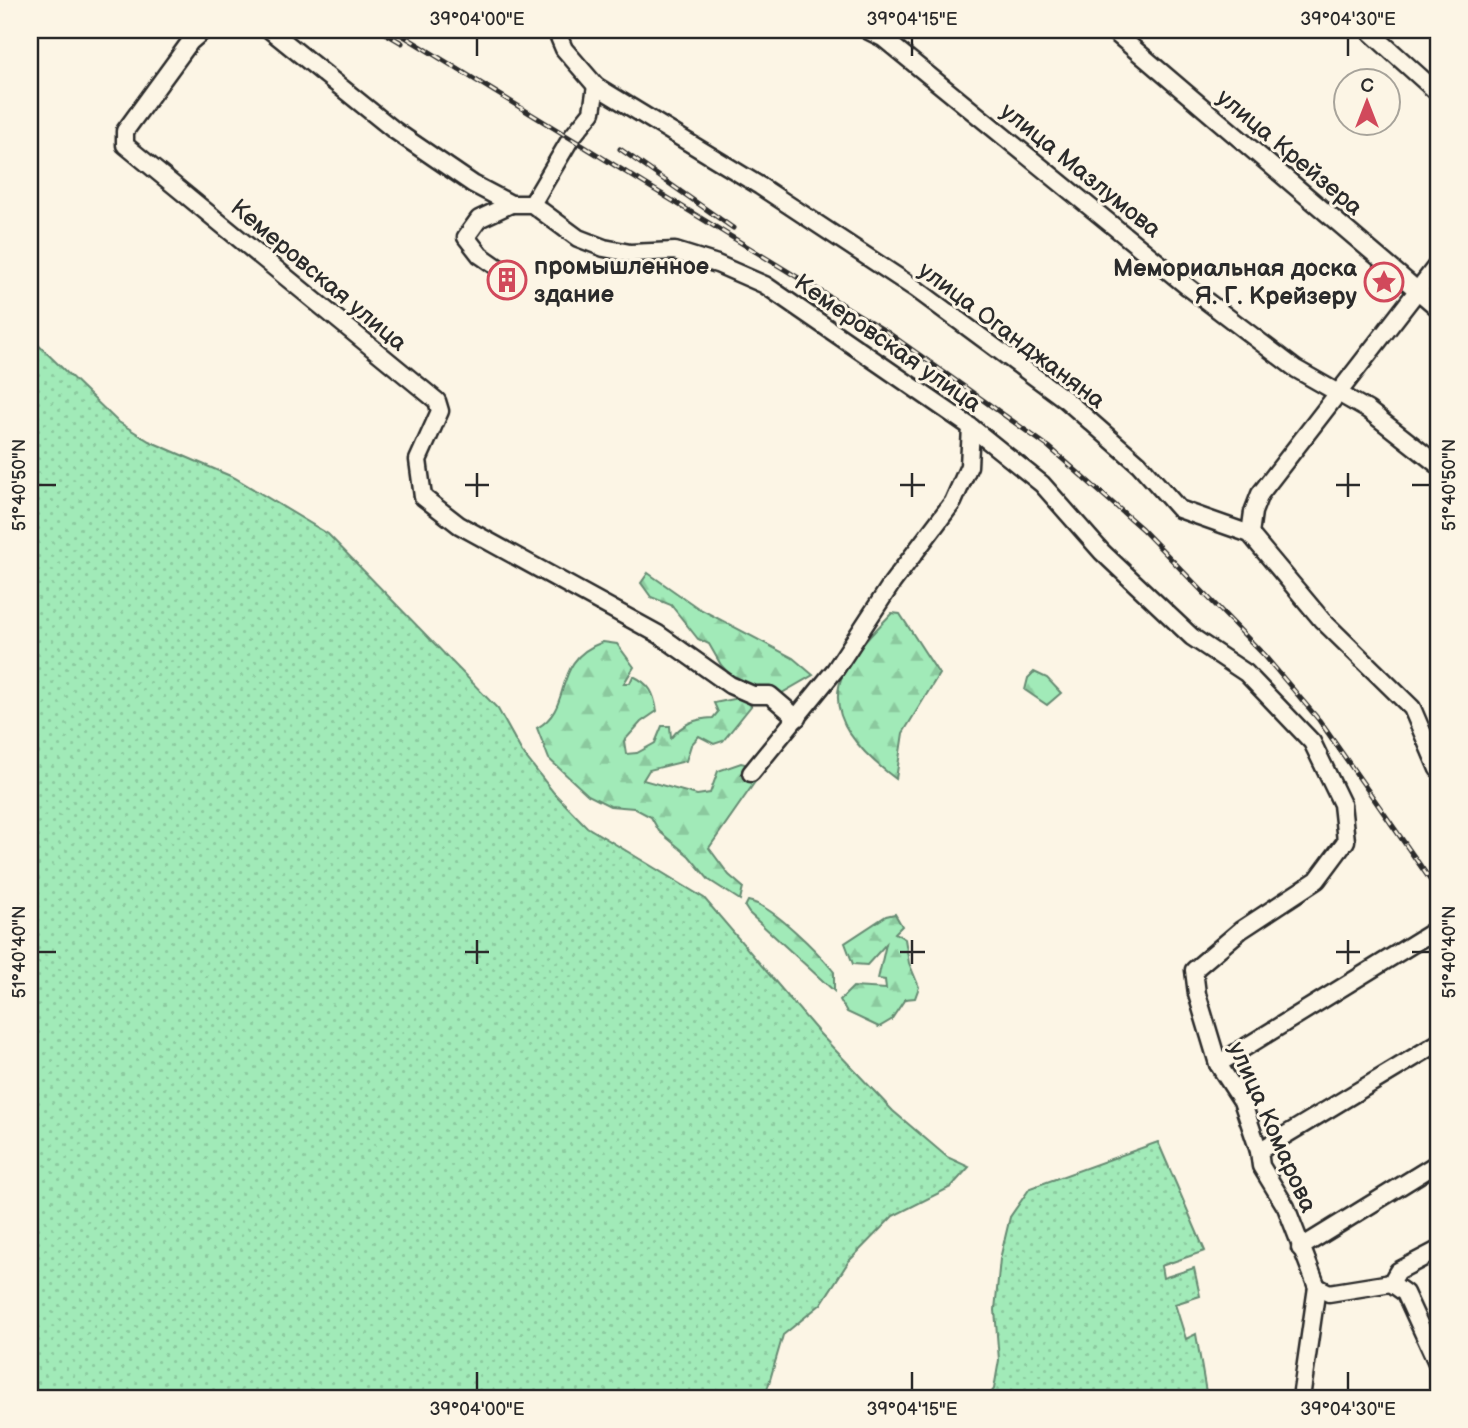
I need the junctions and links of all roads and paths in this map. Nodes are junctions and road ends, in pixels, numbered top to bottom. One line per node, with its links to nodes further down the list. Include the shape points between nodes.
1 (204, 30): 19 (street, Кемеровская улица, via 190,42 125,131 125,145 438,401 440,411 418,460 423,497 458,525 658,634 730,685 752,695 770,695)
2 (270, 30): 9 (street, via 394,130)
3 (556, 30): 7 (street, улица Оганджаняна, via 565,49)
4 (867, 30): 15 (street, улица Мазлумова, via 883,38 1188,287 1296,369)
5 (1112, 30): 13 (street, улица Крейзера)
6 (1368, 30): 8 (street)
7 (596, 86): 10 (street, via 592,112); 18 (street, улица Оганджаняна, via 916,289 1066,400 1139,464 1179,509)
8 (1438, 93)
9 (511, 204): 10 (street); 12 (street, via 479,219 466,237 480,255)
10 (532, 204): 16 (street, Кемеровская улица, via 578,238 604,248 630,253 676,251 765,285)
11 (1438, 264): 13 (street)
12 (503, 271)
13 (1419, 292): 14 (street, улица Крейзера); 15 (street)
14 (1438, 308)
15 (1337, 394): 17 (street, улица Мазлумова, via 1368,410); 18 (street, via 1260,494)
16 (971, 427): 19 (street, via 969,466 953,502); 22 (street, Кемеровская улица, via 1042,484 1102,552 1192,637 1246,673 1312,742 1342,804 1346,841)
17 (1438, 465)
18 (1250, 534): 20 (street, via 1322,620 1412,708)
19 (797, 718): 21 (street)
20 (1438, 769)
21 (751, 773)
22 (1336, 856): 25 (street, улица Комарова, via 1317,880 1241,930 1195,970 1197,994)
23 (1437, 929): 25 (street)
24 (1438, 1043): 26 (street)
25 (1218, 1064): 26 (street, улица Комарова, via 1242,1101)
26 (1259, 1151): 28 (street, улица Комарова, via 1261,1166 1286,1207)
27 (1438, 1163): 28 (street)
28 (1300, 1248): 31 (street, улица Комарова)
29 (1438, 1250): 30 (street, via 1398,1271)
30 (1391, 1283): 31 (street, via 1329,1293); 32 (street, via 1405,1293)
31 (1317, 1287): 33 (street)
32 (1438, 1365)
33 (1301, 1398)

